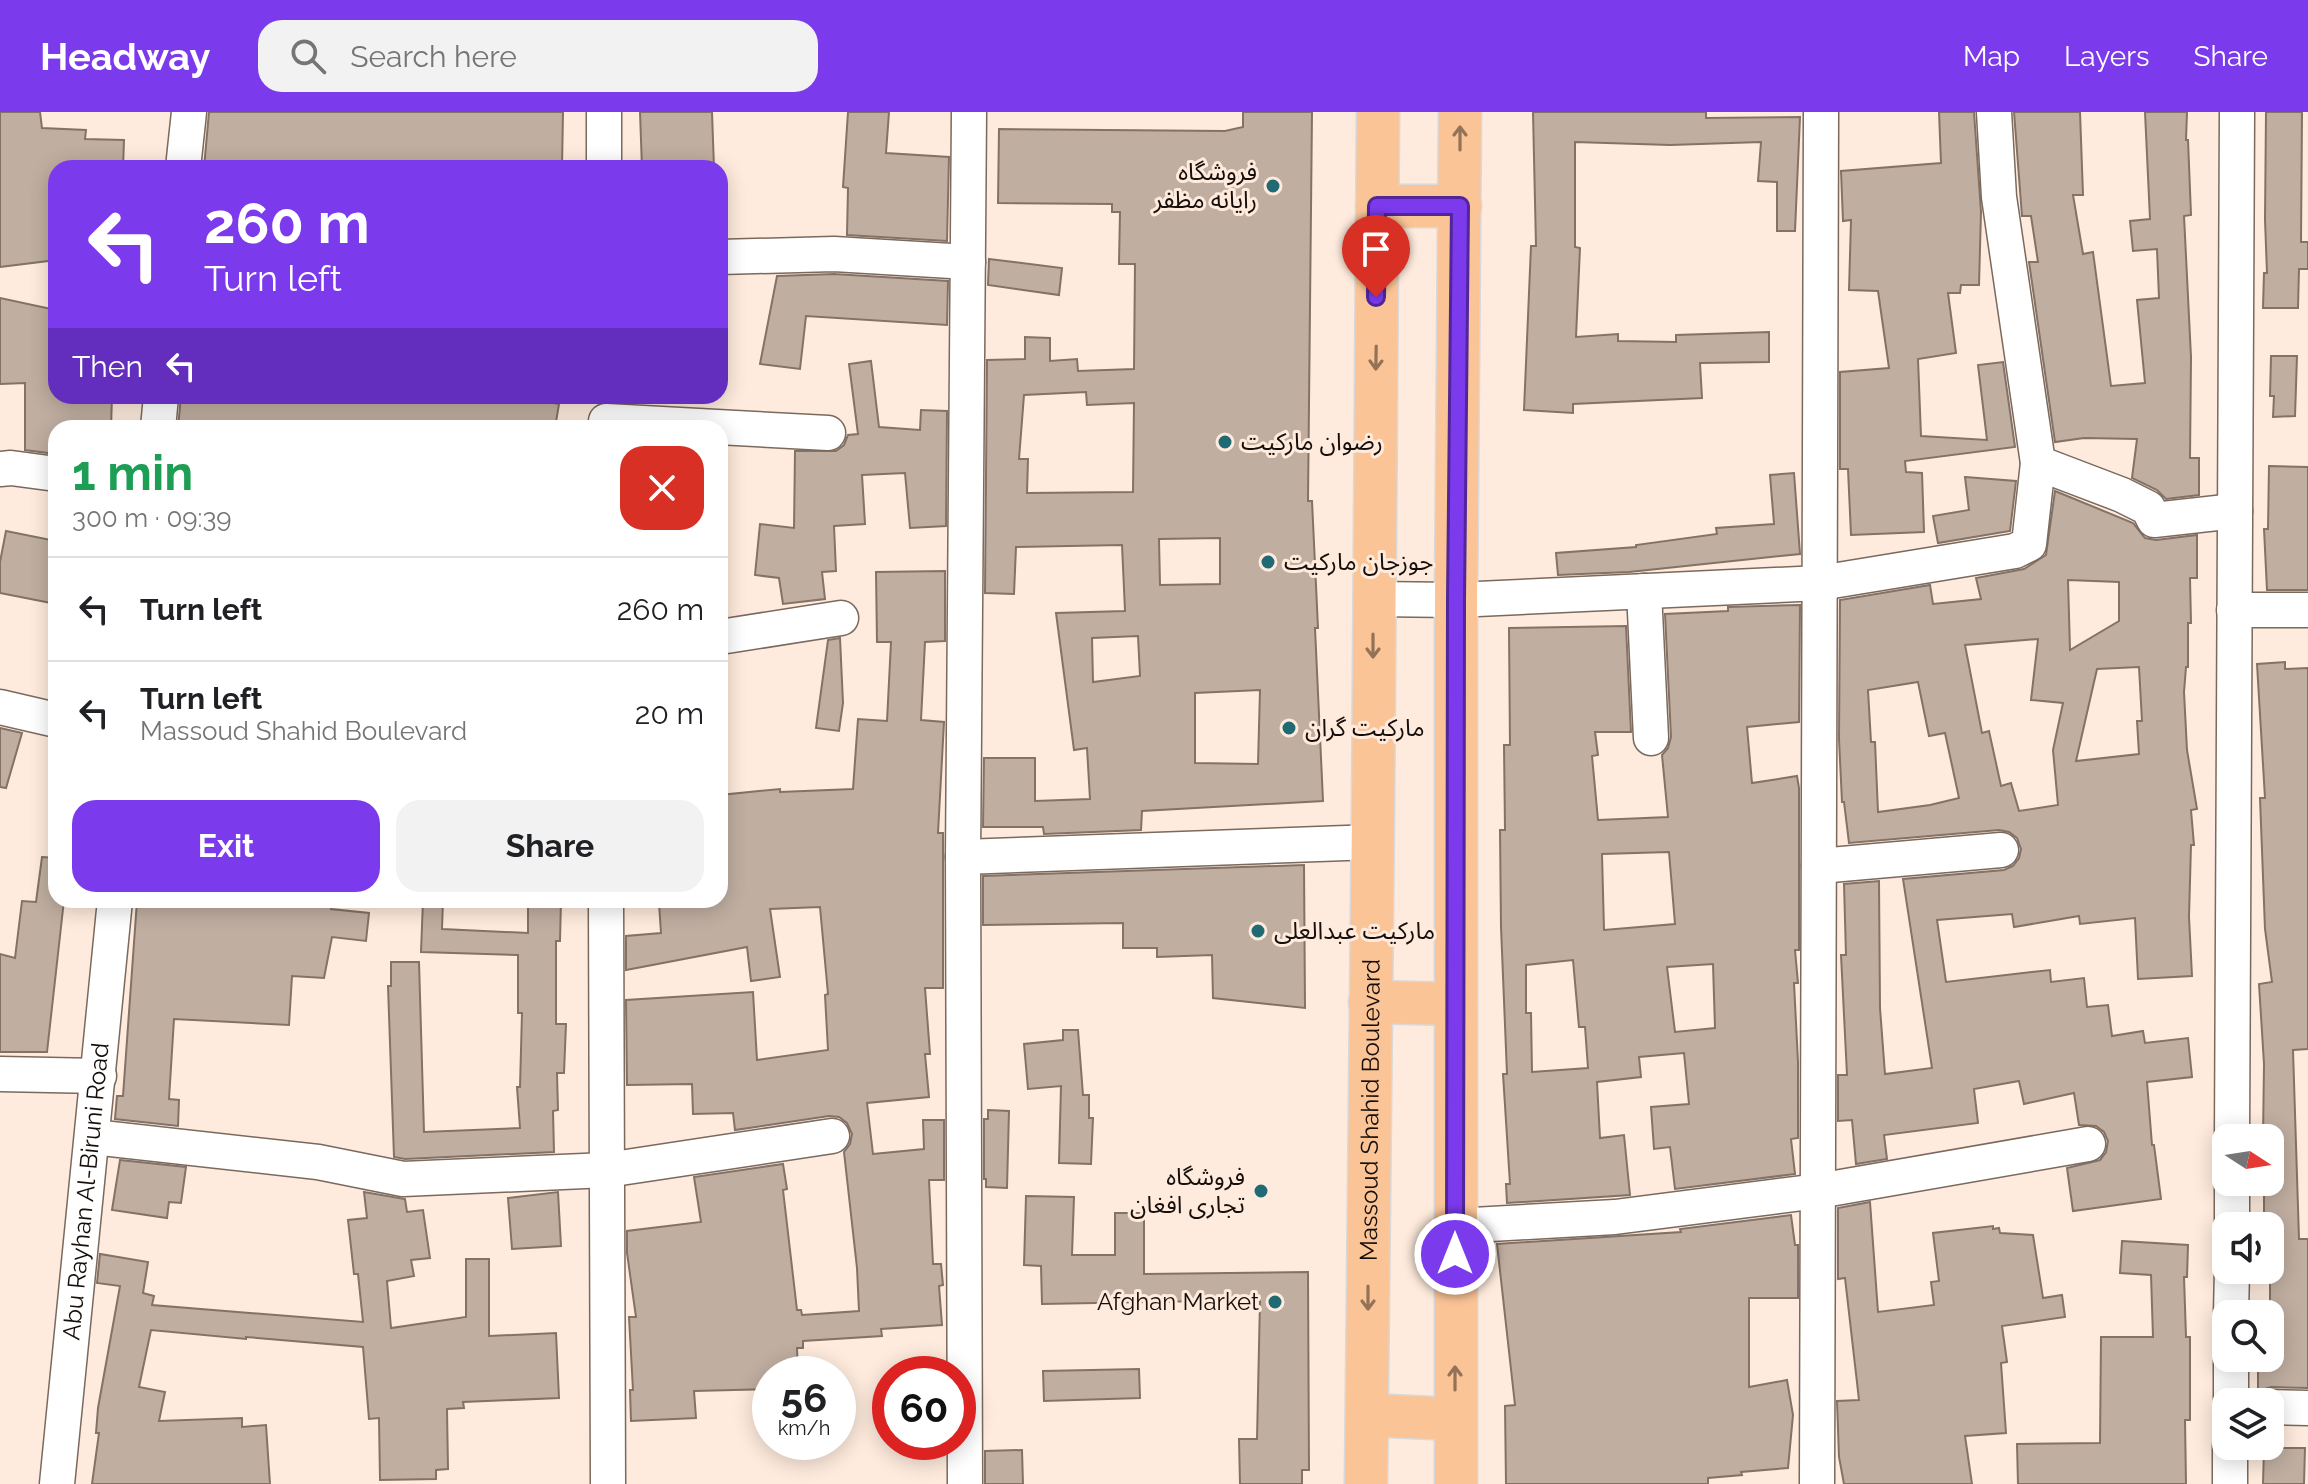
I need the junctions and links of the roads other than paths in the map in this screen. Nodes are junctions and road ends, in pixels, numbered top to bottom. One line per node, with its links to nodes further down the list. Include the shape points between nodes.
1 (189, 112): 9 (street)
2 (604, 112): 10 (street)
3 (969, 112): 14 (street)
4 (1378, 112): 11 (main road, Massoud Shahid Boulevard)
5 (1460, 112): 12 (main road, one-way to 5)
6 (1821, 112): 23 (street)
7 (1994, 112): 19 (street, via 1999,197)
8 (2237, 112): 22 (street)
9 (184, 160)
10 (604, 160)
11 (1377, 206): 12 (main road); 25 (main road, Massoud Shahid Boulevard, one-way to 25)
12 (1460, 206): 26 (main road)
13 (728, 257): 14 (street, via 834,254)
14 (968, 262): 36 (street)
15 (606, 415): 16 (street)
16 (668, 420)
17 (728, 425): 18 (street)
18 (828, 433)
19 (2038, 463): 22 (street, via 2122,495 2148,508 2154,520); 23 (street, via 2029,544 2015,551)
20 (0, 469): 21 (street)
21 (48, 473)
22 (2235, 511): 27 (street)
23 (1820, 583): 24 (street); 37 (street)
24 (1644, 591): 26 (street); 33 (street)
25 (1373, 599): 26 (street); 34 (main road, Massoud Shahid Boulevard, one-way to 34)
26 (1456, 600): 41 (main road)
27 (2234, 610): 28 (street); 44 (street)
28 (2308, 610)
29 (841, 618): 30 (street)
30 (728, 636)
31 (0, 707): 32 (street)
32 (48, 718)
33 (1651, 738)
34 (1374, 842): 36 (street); 40 (main road, Massoud Shahid Boulevard)
35 (2001, 850): 37 (street)
36 (963, 857): 58 (street)
37 (1819, 866): 49 (street)
38 (114, 908): 43 (street, Abu Rayhan Al-Biruni Road)
39 (606, 908): 48 (street)
40 (1370, 1002): 41 (main road); 53 (main road, Massoud Shahid Boulevard, one-way to 53)
41 (1456, 1004): 50 (main road)
42 (0, 1074): 43 (street)
43 (99, 1076): 46 (street, Abu Rayhan Al-Biruni Road)
44 (2232, 1124)
45 (832, 1136): 48 (street)
46 (93, 1137): 48 (street, via 318,1162 403,1179); 56 (street, Abu Rayhan Al-Biruni Road)
47 (2088, 1144): 49 (street)
48 (607, 1170): 57 (street)
49 (1818, 1191): 50 (street, via 1615,1217); 61 (street)
50 (1455, 1226): 54 (main road, one-way to 50)
51 (2284, 1407): 52 (street)
52 (2308, 1408)
53 (1367, 1415): 54 (main road); 59 (main road, Massoud Shahid Boulevard)
54 (1455, 1419): 60 (main road)
55 (2230, 1460): 62 (street)
56 (57, 1484)
57 (608, 1484)
58 (965, 1484)
59 (1366, 1484)
60 (1456, 1484)
61 (1817, 1484)
62 (2230, 1484)

